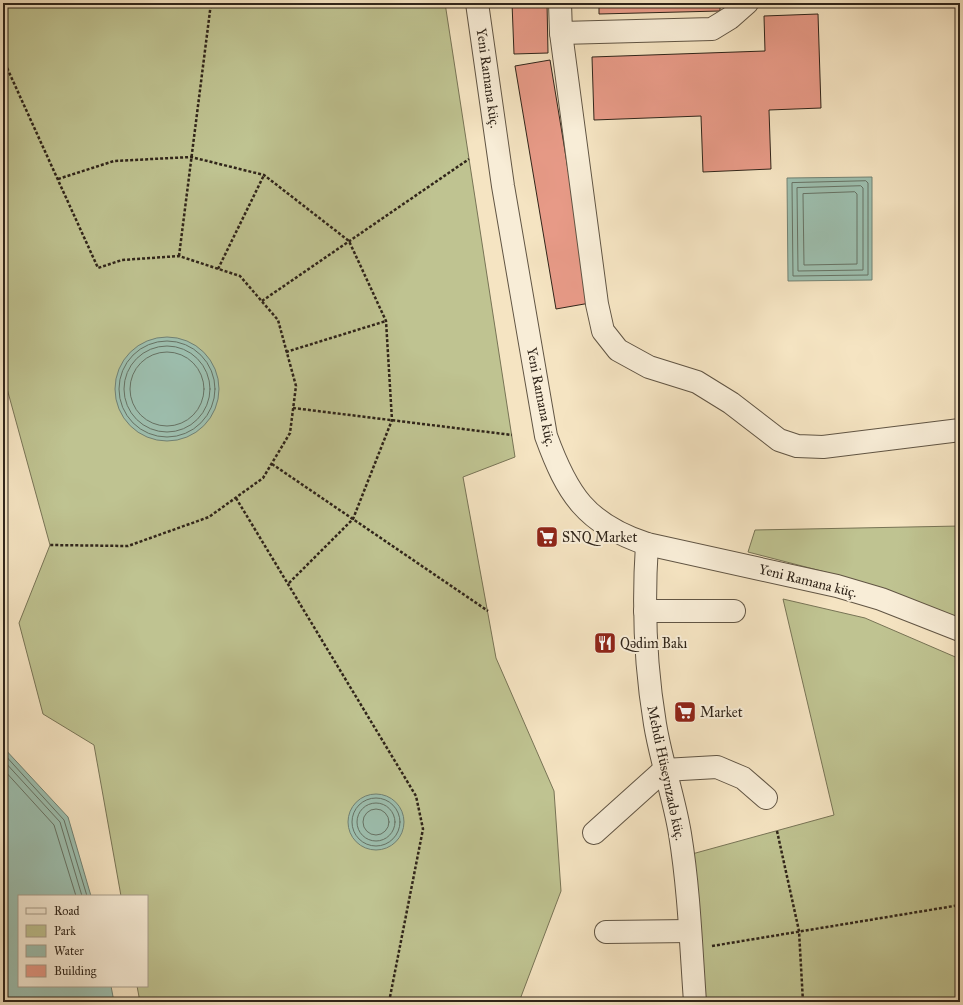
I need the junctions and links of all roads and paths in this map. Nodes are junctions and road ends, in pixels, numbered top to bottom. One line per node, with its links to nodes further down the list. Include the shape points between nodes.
1 (211, 3): 7 (path)
2 (477, 3): 24 (street, Yeni Ramana küç., via 503,186 546,436 572,495 586,510 614,530)
3 (560, 3): 5 (street)
4 (747, 3): 5 (street, via 712,29)
5 (561, 33): 19 (street, via 597,304 603,331 618,350 649,367 697,382 779,440 797,446 823,447)
6 (3, 59): 10 (path)
7 (192, 157): 9 (path); 10 (path, via 114,161); 12 (path)
8 (469, 159): 11 (path)
9 (264, 175): 11 (path); 13 (path)
10 (58, 180): 12 (path, via 98,268 122,260)
11 (349, 241): 14 (path); 15 (path)
12 (179, 256): 13 (path)
13 (218, 269): 14 (path, via 240,276)
14 (262, 301): 16 (path, via 278,320)
15 (386, 322): 16 (path); 18 (path)
16 (286, 352): 17 (path, via 296,386)
17 (293, 408): 18 (path); 21 (path, via 290,433)
18 (392, 420): 20 (path); 23 (path)
19 (960, 430)
20 (512, 435)
21 (272, 464): 22 (path, via 263,478); 23 (path)
22 (236, 498): 25 (path, via 209,517 128,546); 26 (path)
23 (352, 519): 26 (path); 28 (path)
24 (647, 544): 27 (street, Mehdi Hüseynzadə küç.); 30 (street, Yeni Ramana küç., via 837,586 888,602)
25 (50, 545)
26 (288, 584): 40 (path, via 416,796 423,828)
27 (645, 610): 29 (street); 31 (street, Mehdi Hüseynzadə küç., via 649,684)
28 (488, 611)
29 (734, 611)
30 (960, 630)
31 (664, 770): 32 (street, via 717,767 743,778); 34 (street); 36 (street, Mehdi Hüseynzadə küç., via 679,832)
32 (766, 798)
33 (777, 830): 37 (path)
34 (594, 833)
35 (960, 905): 37 (path)
36 (690, 931): 38 (street); 41 (street, Mehdi Hüseynzadə küç.)
37 (799, 931): 39 (path); 42 (path)
38 (606, 932)
39 (708, 946)
40 (389, 1002)
41 (695, 1002)
42 (803, 1002)

